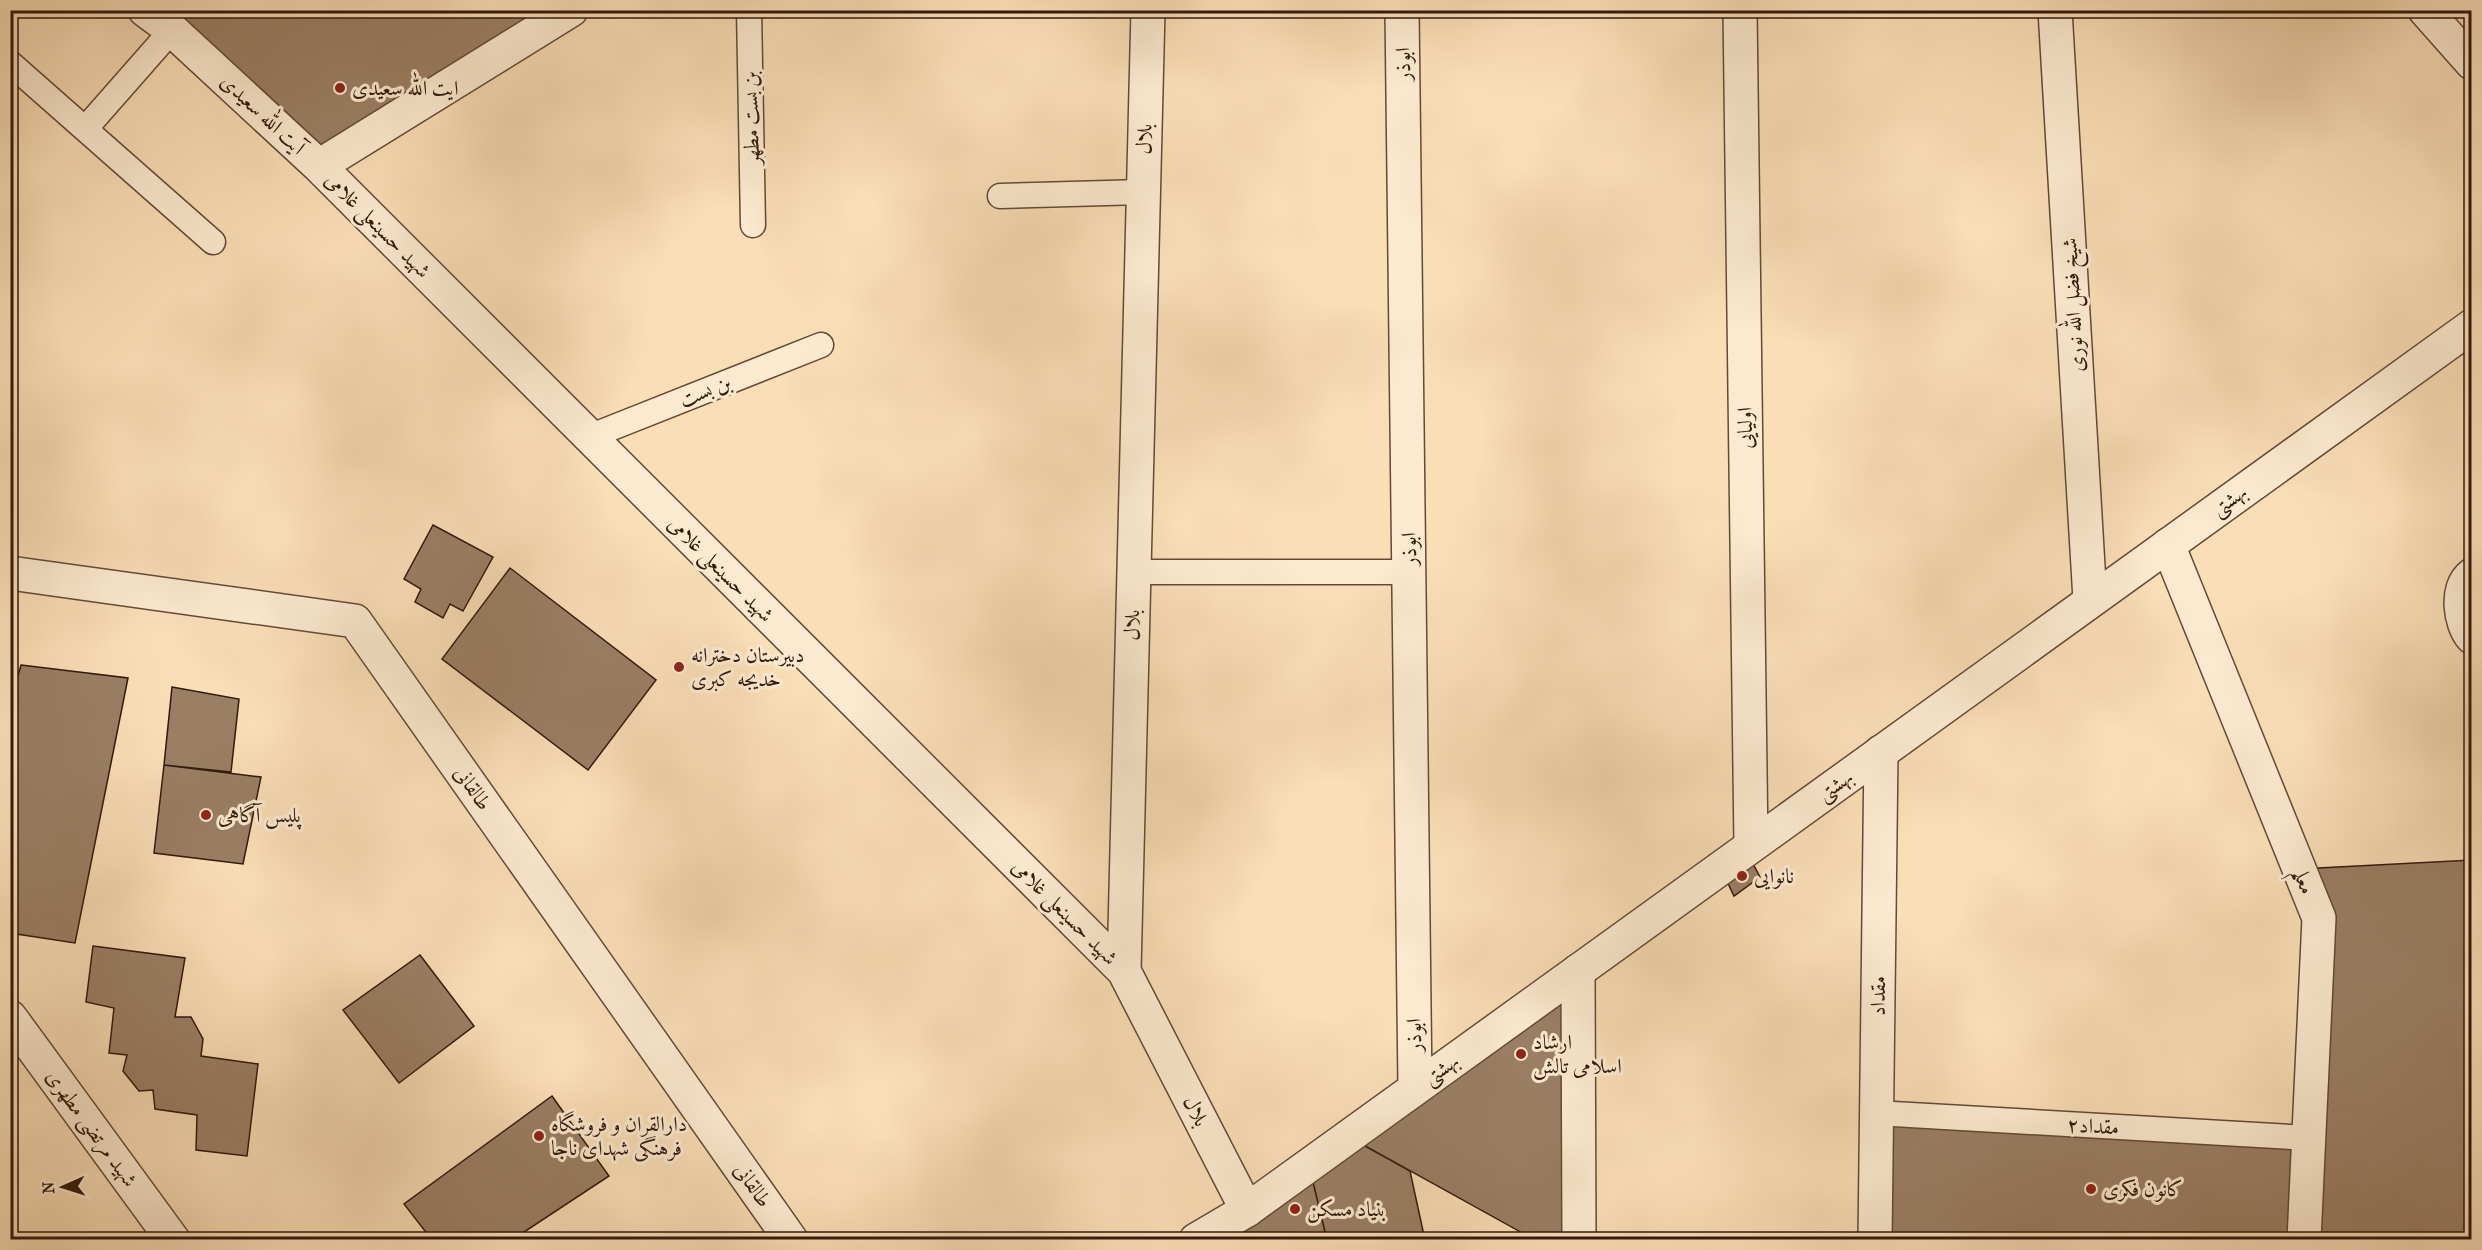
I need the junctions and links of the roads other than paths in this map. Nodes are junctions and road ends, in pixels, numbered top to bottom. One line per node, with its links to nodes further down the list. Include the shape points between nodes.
1 (145, 10): 9 (street, آیت الله سعیدی)
2 (571, 10): 13 (street, آیت الله سعیدی)
3 (749, 10): 16 (lane, بن بست مطهر)
4 (1148, 10): 14 (street, بلال)
5 (1402, 10): 23 (street, ابوذر)
6 (1740, 10): 29 (street, اولیایی)
7 (2055, 10): 26 (street, شیخ فضل الله نوری)
8 (2425, 10): 11 (street)
9 (172, 30): 12 (lane); 13 (street, آیت الله سعیدی)
10 (10, 63): 12 (lane)
11 (2472, 63)
12 (85, 129): 17 (lane)
13 (319, 166): 20 (street, شهید حسینعلی غلامی)
14 (1143, 192): 15 (lane); 22 (street, بلال)
15 (1000, 196)
16 (753, 225)
17 (213, 242)
18 (2472, 326): 21 (street, بهشتی)
19 (821, 345): 20 (lane, بن بست)
20 (589, 437): 31 (street, شهید حسینعلی غلامی)
21 (2168, 545): 26 (street, بهشتی); 35 (street, معلم, via 2319,918)
22 (1133, 572): 23 (lane); 31 (street, بلال)
23 (1409, 572): 33 (street, ابوذر)
24 (10, 573): 38 (street, طالقانی, via 355,621)
25 (2472, 575): 27 (street, via 2467,578 2460,604 2465,629)
26 (2090, 600): 28 (street, بهشتی)
27 (2472, 637)
28 (1881, 752): 29 (street, بهشتی); 34 (street, مقداد)
29 (1751, 846): 30 (street, بهشتی)
30 (1578, 970): 33 (street, بهشتی); 40 (street)
31 (1124, 971): 36 (street, بلال)
32 (10, 1017): 37 (street, شهید مرتضی مطهری)
33 (1415, 1089): 36 (street, بهشتی)
34 (1876, 1113): 35 (lane, مقداد۲); 41 (street, مقداد)
35 (2309, 1138): 42 (street, معلم)
36 (1247, 1210): 39 (street, بهشتی)
37 (173, 1239)
38 (791, 1239)
39 (1196, 1239)
40 (1578, 1239)
41 (1875, 1239)
42 (2304, 1239)

